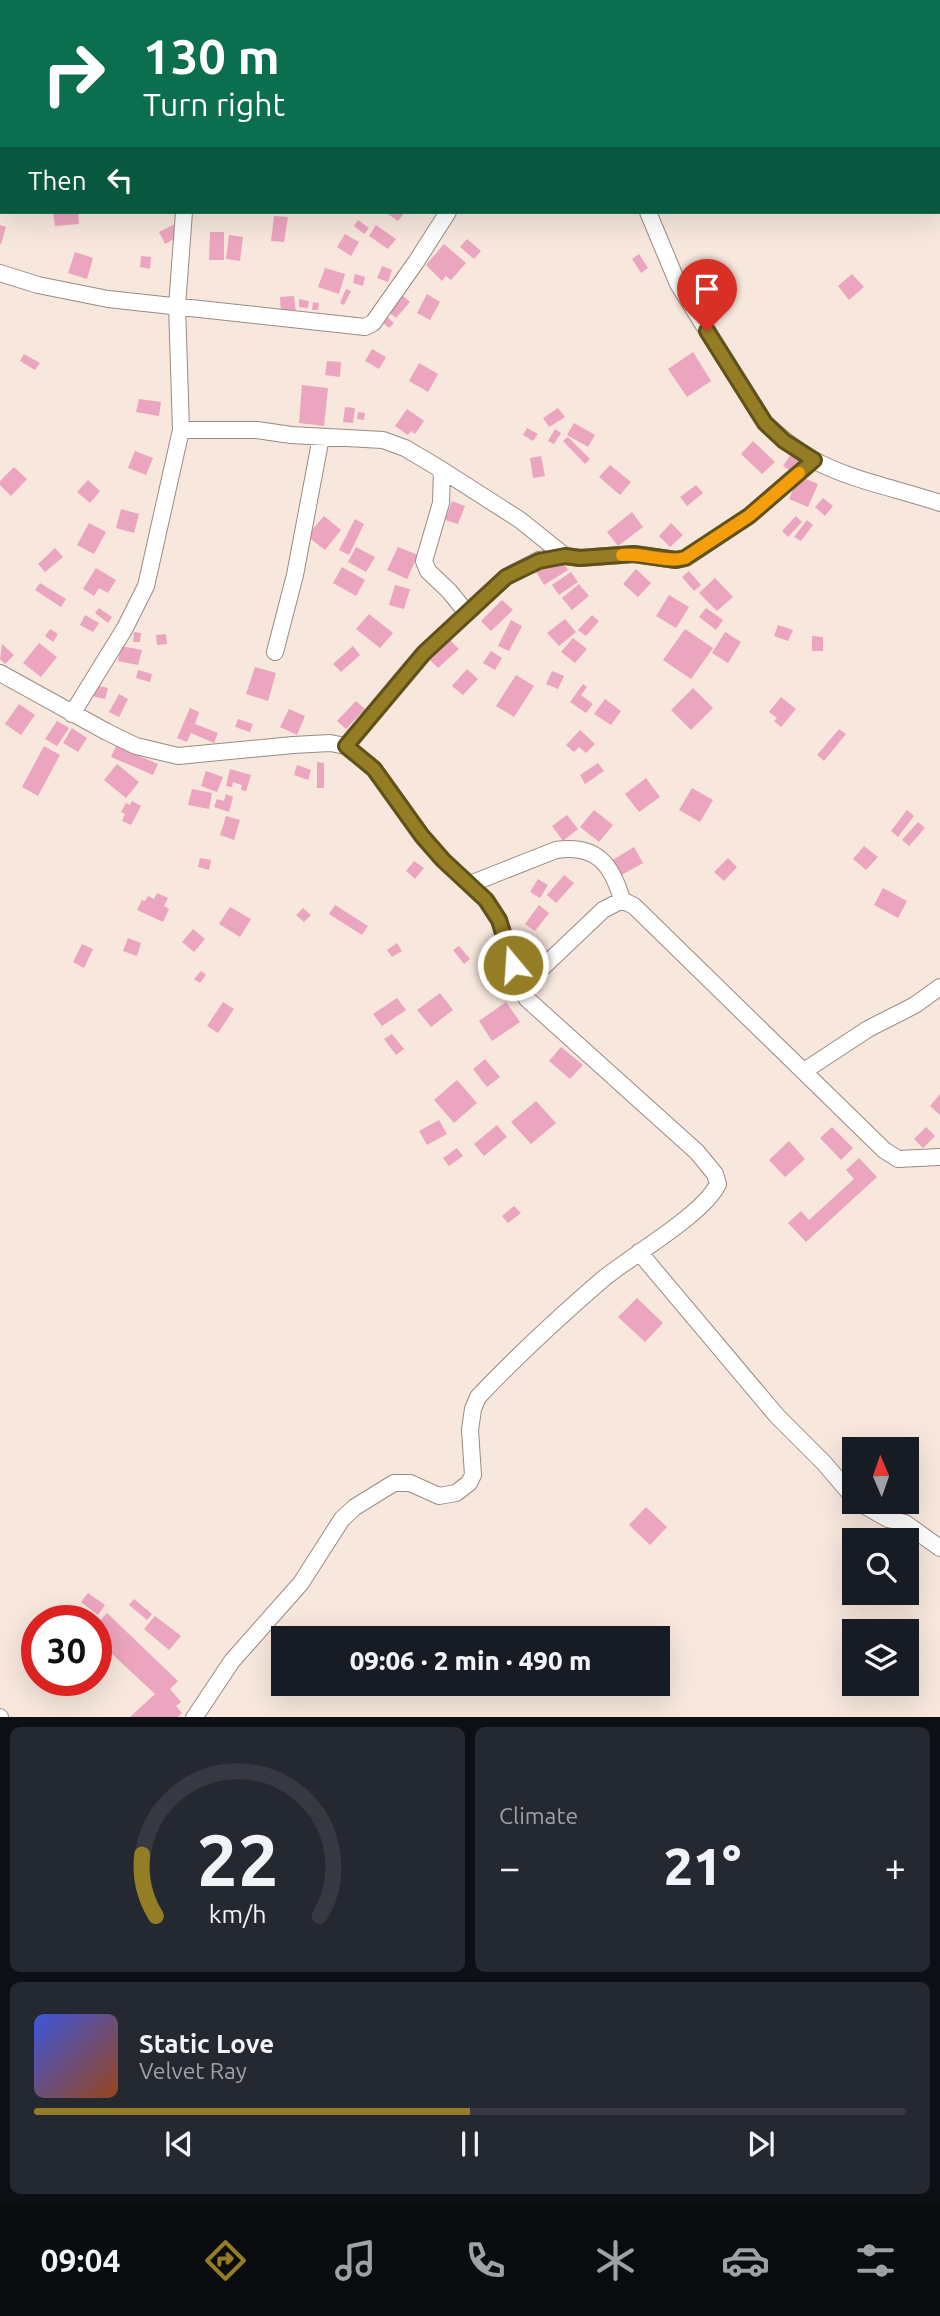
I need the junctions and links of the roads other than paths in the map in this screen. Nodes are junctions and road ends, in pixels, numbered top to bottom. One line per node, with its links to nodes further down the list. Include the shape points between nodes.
1 (184, 214): 5 (street)
2 (447, 214): 5 (street, via 373,323 365,327)
3 (649, 214): 8 (street, via 678,284 765,423)
4 (0, 272): 5 (street, via 108,299)
5 (177, 306): 6 (street)
6 (181, 430): 7 (street, via 257,430); 15 (street, via 146,586)
7 (321, 438): 9 (street, via 383,440); 13 (street)
8 (814, 460): 10 (street); 11 (street, via 749,516 685,558)
9 (442, 470): 11 (street, via 520,520); 12 (street, via 441,503 424,561)
10 (940, 503)
11 (565, 556): 12 (street, via 539,561 506,577)
12 (467, 613): 16 (street, via 424,653)
13 (275, 652)
14 (0, 673): 15 (street)
15 (72, 714): 16 (street, via 136,746 178,756 293,745)
16 (346, 746): 17 (street, via 374,769 422,836)
17 (470, 884): 18 (street, via 570,848 602,858 617,881); 20 (street, via 499,920)
18 (622, 900): 20 (street, via 603,910); 21 (street, via 634,906)
19 (940, 987): 21 (street)
20 (521, 988): 23 (street, via 536,1009 697,1152 715,1174 718,1184 713,1193)
21 (804, 1070): 22 (street, via 898,1159)
22 (940, 1157)
23 (639, 1252): 24 (street, via 778,1416); 27 (street, via 478,1396 470,1430 473,1475 469,1483 456,1493 439,1496 410,1483 394,1483 355,1507 342,1519 301,1583 232,1661)
24 (842, 1483)
25 (880, 1514): 26 (street, via 905,1523)
26 (940, 1548)
27 (194, 1717)

